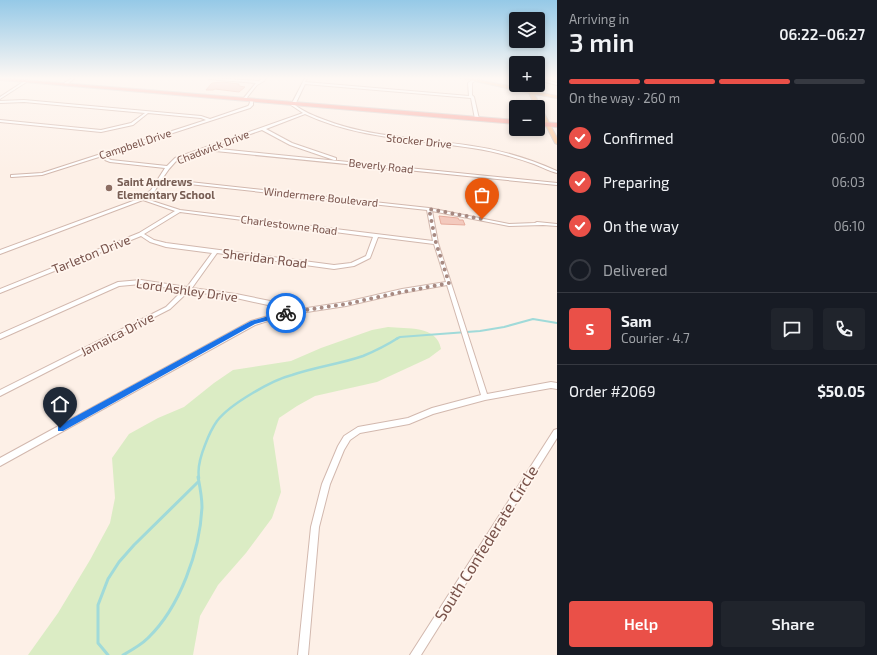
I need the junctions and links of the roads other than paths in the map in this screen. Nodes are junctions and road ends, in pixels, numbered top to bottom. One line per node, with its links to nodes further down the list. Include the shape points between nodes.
1 (109, 109): 7 (street)
2 (244, 109): 10 (street, Campbell Drive)
3 (297, 109): 8 (street, Stocker Drive)
4 (362, 109): 9 (highway)
5 (475, 109): 9 (street)
6 (539, 109): 13 (main road)
7 (148, 112): 10 (street); 12 (street, via 132,124 101,131)
8 (306, 113): 15 (street, Chadwick Drive); 23 (street, Stocker Drive, via 331,124 360,132 490,150)
9 (477, 118): 11 (highway)
10 (211, 120): 19 (street, Campbell Drive)
11 (509, 121)
12 (0, 122)
13 (547, 124): 14 (highway); 16 (main road)
14 (557, 125)
15 (262, 128): 17 (street, Chadwick Drive); 18 (street, via 286,141)
16 (557, 143)
17 (205, 149): 20 (street, Beverly Road); 22 (street, Chadwick Drive, via 176,159)
18 (318, 153): 20 (street); 21 (street)
19 (103, 155): 22 (street, via 110,161); 24 (street, Campbell Drive, via 36,176)
20 (313, 160): 21 (street, Beverly Road)
21 (352, 163): 26 (street, Beverly Road)
22 (168, 166): 25 (street, Chadwick Drive)
23 (557, 172)
24 (12, 176)
25 (159, 180): 27 (street, Chadwick Drive); 28 (street, Windermere Boulevard)
26 (557, 184)
27 (143, 199): 29 (street, Charlestowne Road); 36 (street, Chadwick Drive)
28 (429, 209): 30 (street, Windermere Boulevard); 35 (street)
29 (179, 211): 33 (street, Tarleton Drive); 34 (street, Charlestowne Road)
30 (482, 219): 31 (street, Windermere Boulevard); 31 (street, Windermere Boulevard, via 509,225)
31 (540, 224): 32 (street, Windermere Boulevard)
32 (557, 225)
33 (141, 234): 37 (street, Sheridan Road, via 166,245); 40 (street, Tarleton Drive)
34 (376, 236): 35 (street, Charlestowne Road); 37 (street, Sheridan Road, via 368,257 361,262 345,266 334,267)
35 (436, 243): 38 (street)
36 (0, 252)
37 (215, 252): 39 (street, Jamaica Drive)
38 (449, 283): 41 (street); 45 (street)
39 (188, 289): 41 (street, Lord Ashley Drive, via 270,303); 42 (street, Lord Ashley Drive, via 141,282 118,284); 44 (street, Jamaica Drive, via 168,308)
40 (0, 291)
41 (287, 313): 47 (street, via 238,330)
42 (0, 337)
43 (557, 386): 45 (street)
44 (0, 393)
45 (485, 397): 48 (street, via 432,411 408,421 358,430 348,438 341,448 326,484 315,527)
46 (557, 432): 49 (street, South Confederate Circle)
47 (0, 462)
48 (303, 655)
49 (415, 655)

